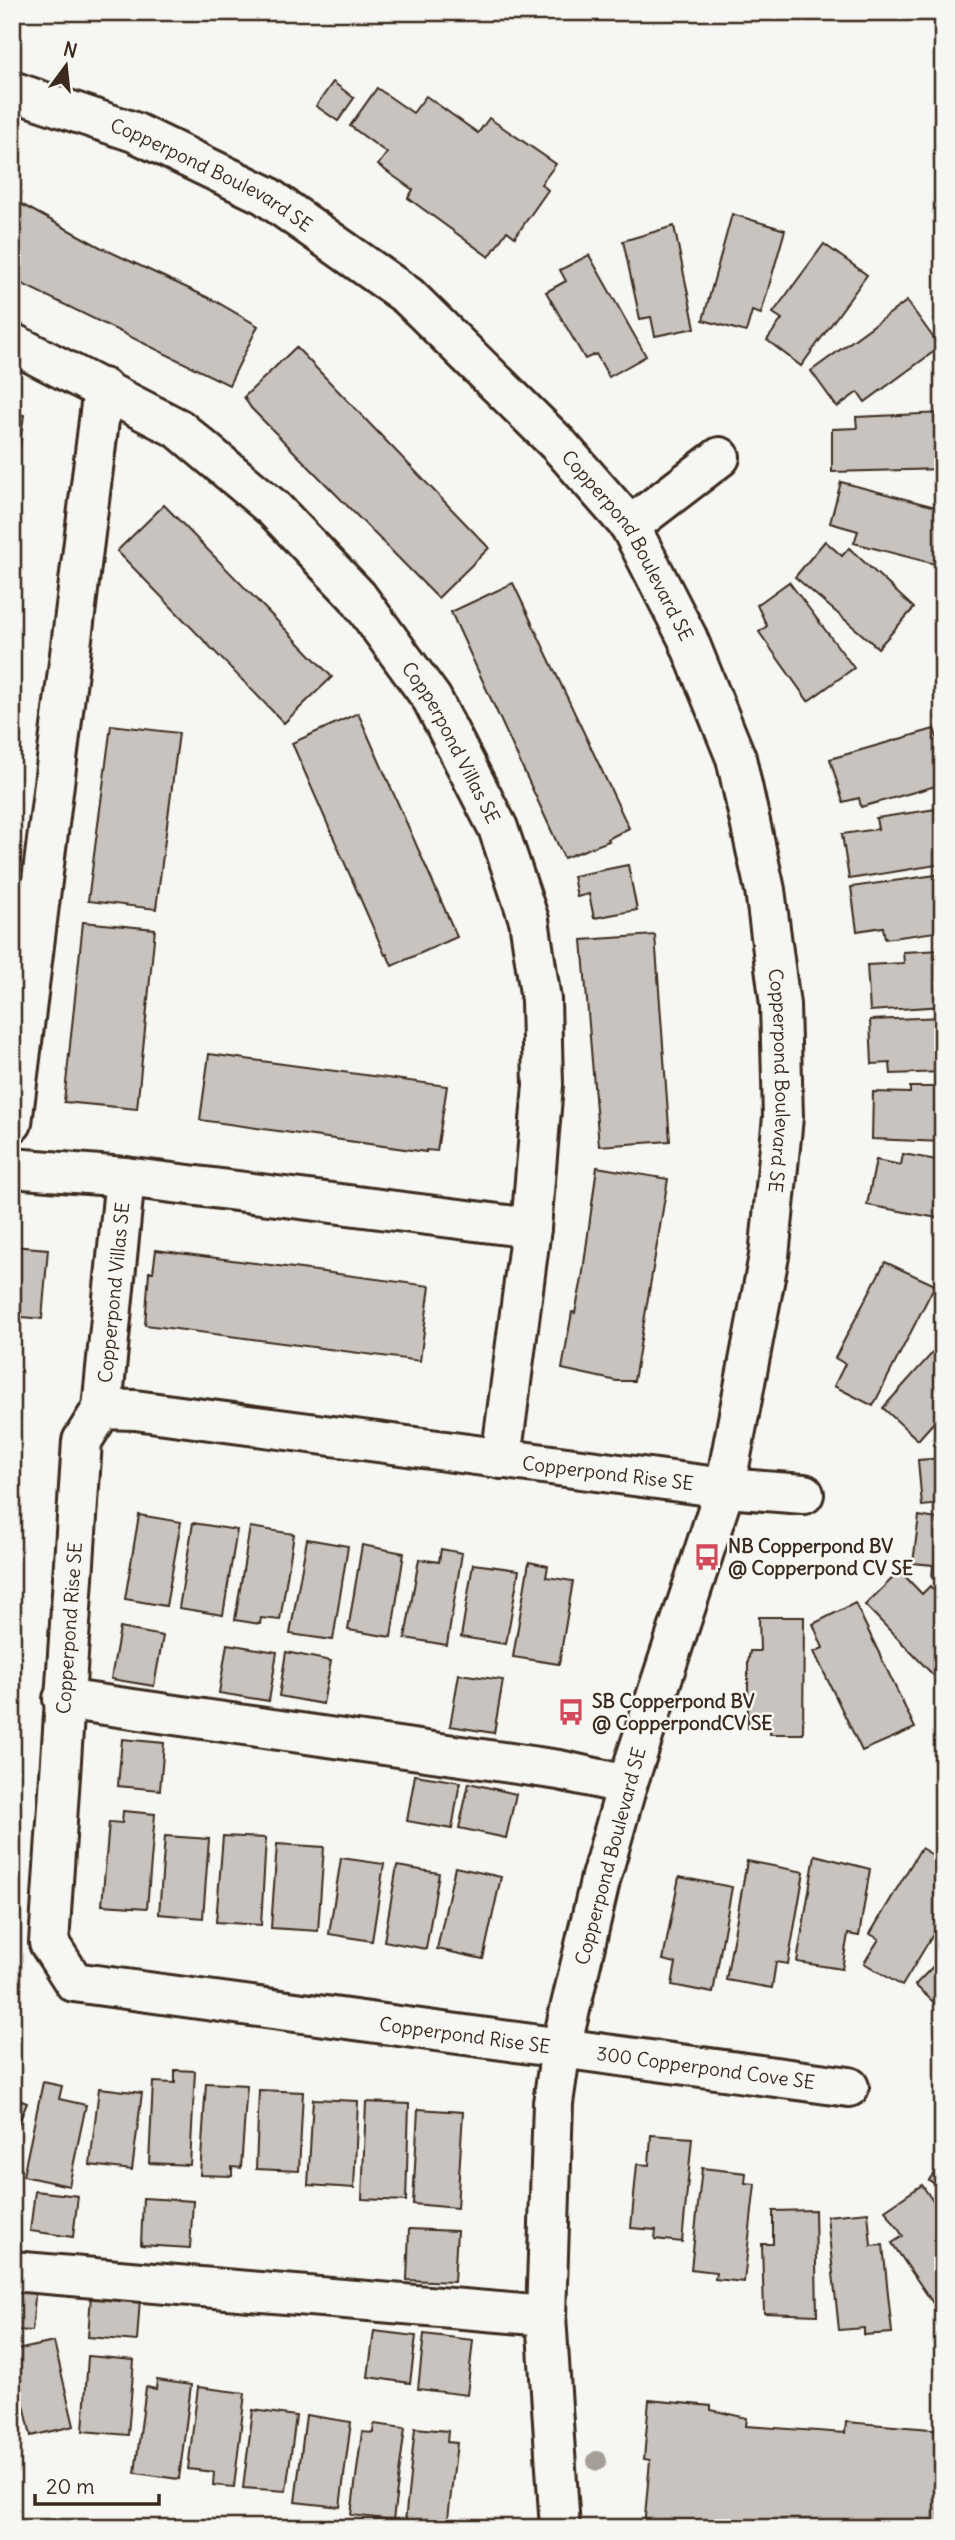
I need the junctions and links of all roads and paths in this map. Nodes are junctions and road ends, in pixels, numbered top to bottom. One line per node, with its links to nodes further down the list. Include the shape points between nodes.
1 (12, 91): 5 (street, Copperpond Boulevard SE, via 134,132 265,195 397,288 559,445)
2 (12, 343): 3 (street, Copperpond Villas SE)
3 (103, 388): 6 (street); 9 (street, Copperpond Villas SE, via 179,429 274,509 357,596 432,699 498,828 529,919 541,1000 543,1085)
4 (720, 457): 5 (street)
5 (630, 526): 12 (street, Copperpond Boulevard SE, via 687,637 736,758 765,890 780,1005 783,1118 769,1256)
6 (12, 1123)
7 (12, 1168): 8 (street, Copperpond Villas SE)
8 (125, 1177): 9 (street, Copperpond Villas SE); 10 (street, Copperpond Villas SE)
9 (531, 1228): 11 (street, Copperpond Villas SE)
10 (102, 1409): 11 (street, Copperpond Rise SE); 14 (street, Copperpond Rise SE, via 82,1441)
11 (501, 1458): 12 (street, Copperpond Rise SE)
12 (725, 1488): 13 (street, Copperpond Rise SE); 15 (street, Copperpond Boulevard SE)
13 (804, 1494)
14 (63, 1699): 15 (street, via 559,1770); 16 (street, Copperpond Rise SE, via 49,1943 74,1982)
15 (627, 1785): 16 (street, Copperpond Boulevard SE)
16 (561, 2048): 17 (street, 300 Copperpond Cove SE); 19 (street, Copperpond Boulevard SE, via 552,2103)
17 (849, 2087)
18 (12, 2271): 19 (street)
19 (546, 2316): 20 (street, Copperpond Boulevard SE)
20 (560, 2528)

